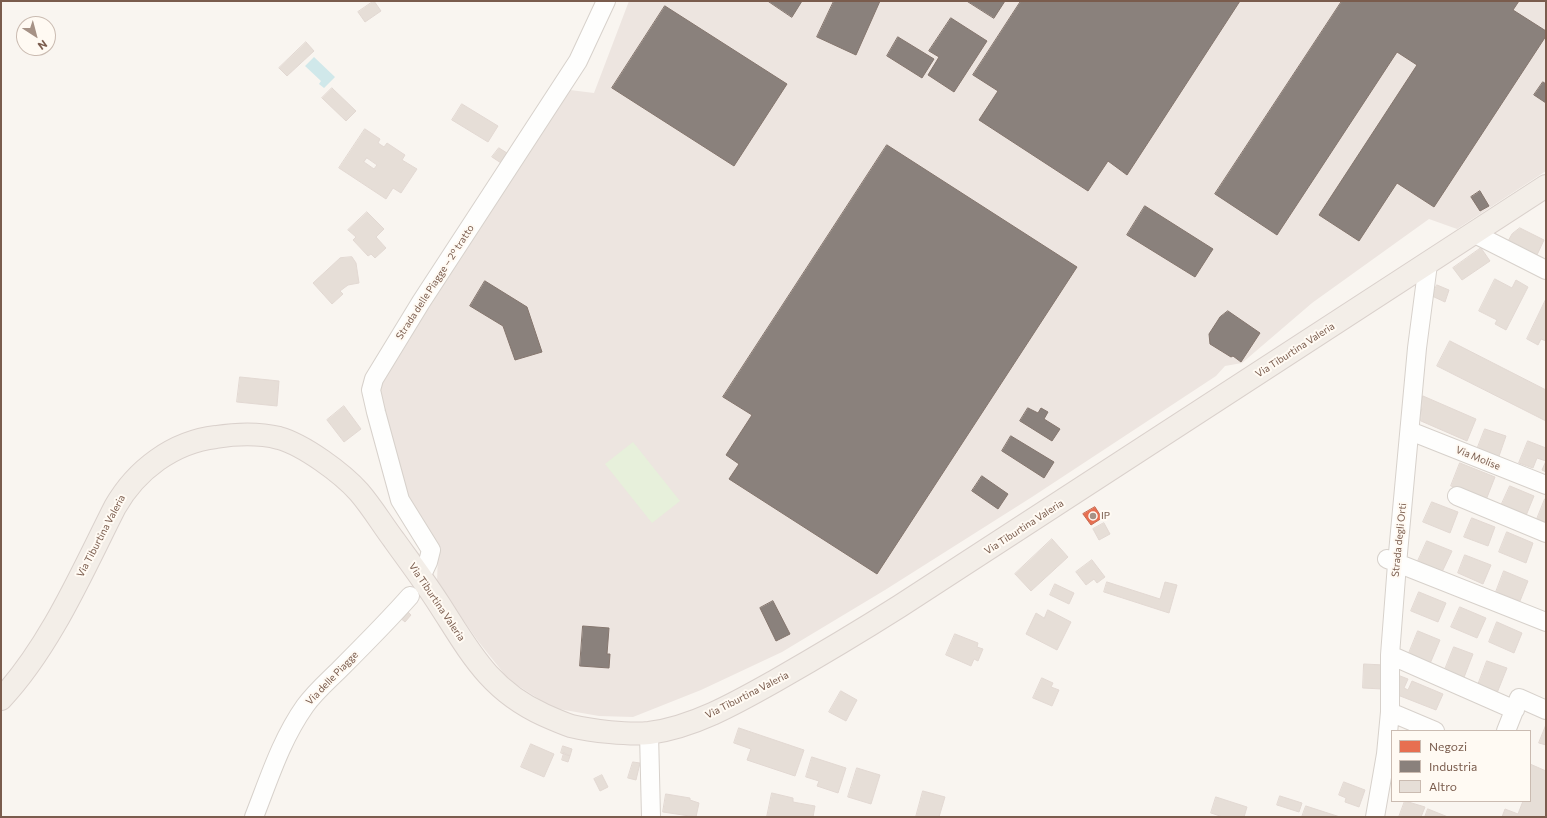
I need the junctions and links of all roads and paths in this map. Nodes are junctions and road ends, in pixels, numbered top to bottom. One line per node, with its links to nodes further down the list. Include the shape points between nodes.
1 (606, 1): 11 (street, Strada delle Piagge – 2º tratto, via 574,66 374,379 371,390 400,500 431,550)
2 (1546, 186): 3 (main road, Via Tiburtina Valeria)
3 (1473, 233): 4 (main road, Via Tiburtina Valeria); 5 (street)
4 (1428, 264): 6 (street, Strada degli Orti); 21 (main road, Via Tiburtina Valeria, via 842,642 725,708 672,728)
5 (1546, 270)
6 (1410, 431): 7 (street, Via Molise); 10 (street, Strada degli Orti)
7 (1546, 485)
8 (1457, 496): 9 (street)
9 (1546, 532)
10 (1391, 562): 13 (street); 14 (street, Strada degli Orti)
11 (421, 577): 15 (main road, Via Tiburtina Valeria, via 358,491 327,464 304,449 280,438 261,436 221,436 197,440 176,448 156,460 136,477 123,493 38,650 24,672); 21 (main road, Via Tiburtina Valeria, via 481,669 513,699 572,726)
12 (410, 596): 22 (street, Via delle Piagge, via 305,706 278,754)
13 (1544, 616)
14 (1390, 655): 16 (street); 18 (street, Strada degli Orti)
15 (1, 699)
16 (1515, 710): 17 (street, via 1519,698); 20 (street)
17 (1546, 710)
18 (1390, 712): 19 (street); 24 (street, Strada degli Orti, via 1386,754)
19 (1433, 730)
20 (1506, 730)
21 (649, 733): 23 (street)
22 (254, 817)
23 (651, 817)
24 (1374, 817)

